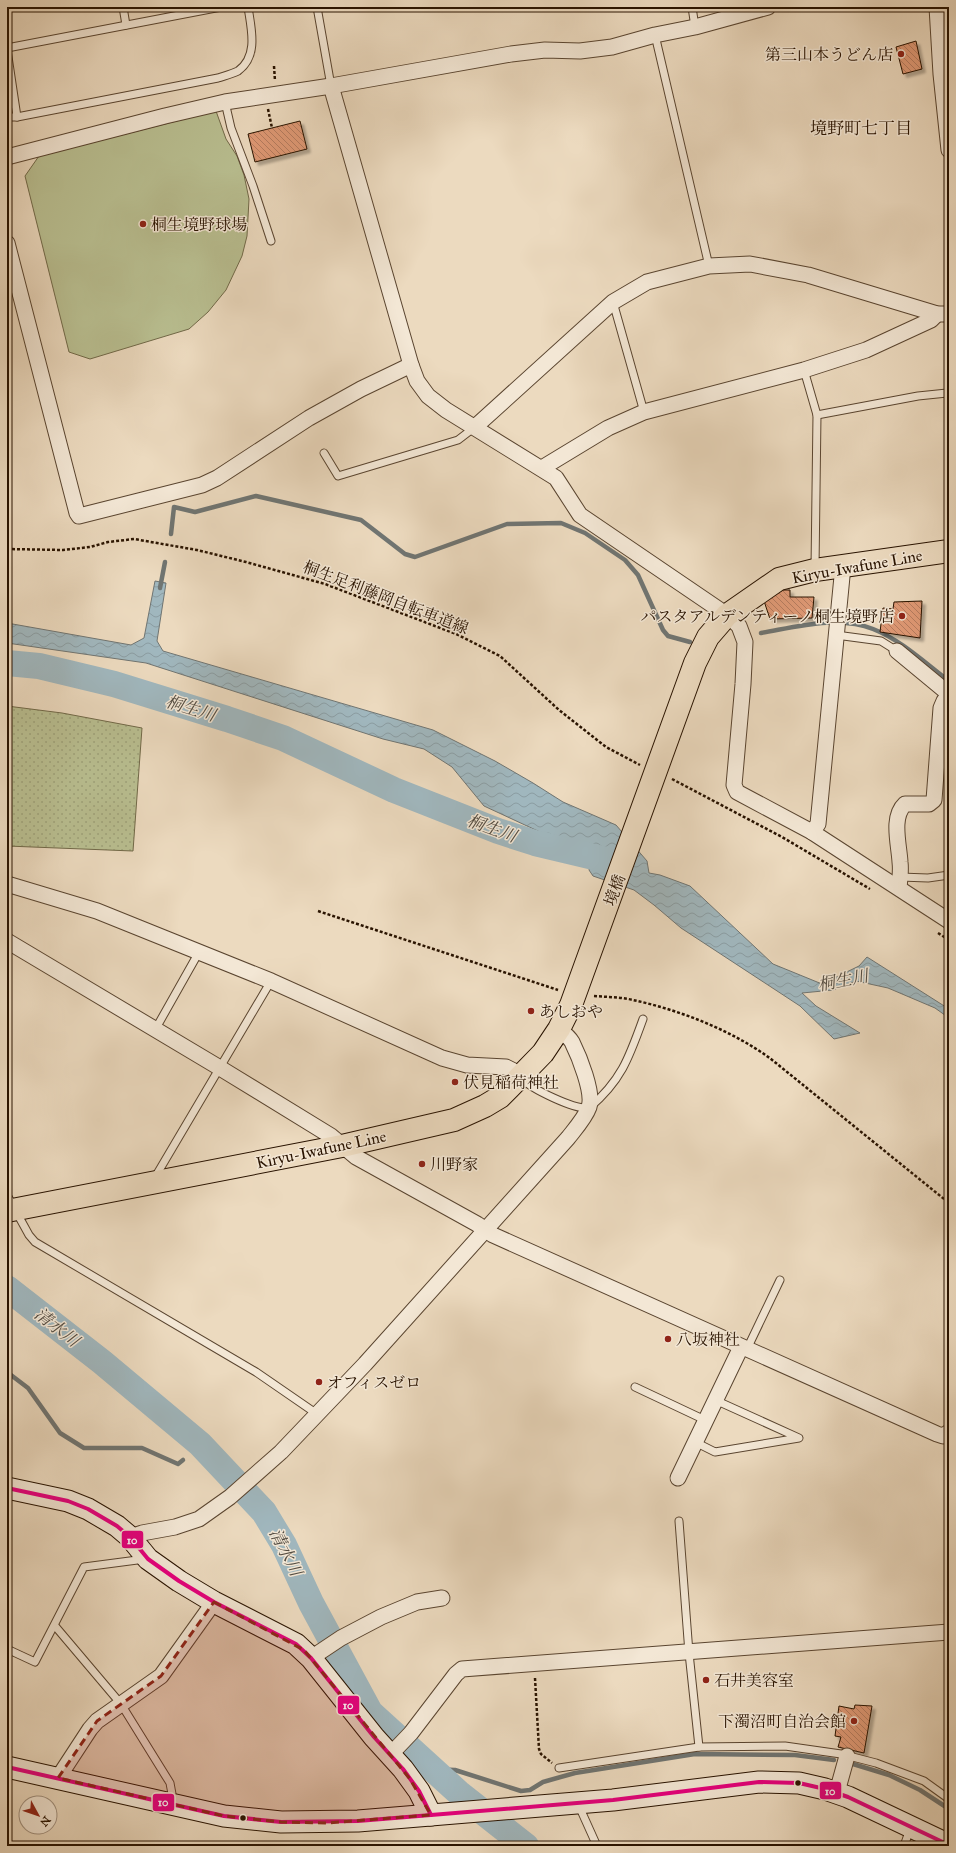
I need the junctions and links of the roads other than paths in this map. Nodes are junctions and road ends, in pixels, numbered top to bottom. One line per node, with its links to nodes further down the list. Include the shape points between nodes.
1 (123, 7): 8 (lane)
2 (221, 7): 8 (lane)
3 (248, 7): 15 (lane, via 251,52 248,61 238,71 218,78)
4 (317, 7): 12 (lane)
5 (692, 7): 9 (lane)
6 (768, 7): 9 (street)
7 (937, 7): 16 (street)
8 (126, 25): 11 (lane)
9 (695, 27): 10 (street)
10 (655, 35): 12 (street, via 612,47 511,54); 20 (lane)
11 (7, 49): 15 (lane)
12 (332, 86): 13 (street); 23 (street)
13 (225, 102): 17 (street); 18 (lane, via 231,128)
14 (7, 117): 15 (lane)
15 (18, 117)
16 (949, 150)
17 (7, 157)
18 (271, 241)
19 (7, 243): 23 (street, via 77,513 80,516 202,485 217,478 309,418)
20 (709, 266): 21 (street, via 647,282); 22 (street, via 750,264 808,275)
21 (614, 302): 26 (lane); 28 (street)
22 (943, 314): 24 (street, via 866,350)
23 (410, 365): 28 (street, via 428,396)
24 (804, 370): 26 (street); 27 (lane)
25 (949, 394): 27 (lane, via 918,396)
26 (644, 412): 30 (street, via 608,428)
27 (817, 415): 33 (lane)
28 (475, 427): 29 (lane, via 458,440 338,476); 30 (street)
29 (324, 453)
30 (542, 468): 34 (street, via 556,478 580,515)
31 (949, 551): 32 (main road, Kiryu-Iwafune Line)
32 (843, 566): 33 (main road, Kiryu-Iwafune Line); 35 (street)
33 (815, 570): 34 (main road, Kiryu-Iwafune Line, via 779,580)
34 (727, 615): 38 (main road, Kiryu-Iwafune Line, via 708,637 695,663); 39 (street, via 739,626 745,642 734,785 737,792)
35 (836, 635): 36 (lane, via 880,641); 39 (street, via 818,824)
36 (897, 651): 37 (street)
37 (949, 694): 41 (street, via 941,708 934,800 930,804 905,804 899,813 896,834)
38 (658, 782): 47 (main road, 境橋)
39 (812, 832): 41 (street)
40 (949, 875): 41 (lane)
41 (900, 882): 43 (street)
42 (7, 884): 45 (street, via 97,911)
43 (949, 921)
44 (7, 941): 50 (street)
45 (199, 952): 46 (street); 50 (lane)
46 (271, 981): 51 (lane); 52 (street, via 442,1058 467,1065 506,1067)
47 (576, 993): 49 (main road, Kiryu-Iwafune Line)
48 (643, 1019): 53 (lane, via 629,1060 620,1075)
49 (559, 1029): 52 (main road, Kiryu-Iwafune Line, via 543,1053); 53 (street, via 572,1043 580,1062 589,1090)
50 (155, 1030): 51 (street)
51 (220, 1068): 54 (street, via 331,1136); 55 (lane)
52 (520, 1076): 53 (lane, via 534,1089 580,1108); 54 (main road, Kiryu-Iwafune Line, via 500,1097 465,1116)
53 (589, 1108): 57 (street, via 568,1138)
54 (342, 1146): 55 (main road, Kiryu-Iwafune Line); 57 (street, via 356,1157)
55 (150, 1184): 56 (main road, Kiryu-Iwafune Line)
56 (10, 1205): 62 (lane, via 35,1242 256,1372)
57 (484, 1230): 59 (street); 62 (street)
58 (780, 1280): 59 (lane)
59 (744, 1348): 61 (street); 64 (street, via 937,1434 944,1436)
60 (635, 1387): 63 (lane)
61 (715, 1400): 63 (street); 65 (lane, via 799,1438 715,1452)
62 (317, 1414): 69 (street, via 281,1452 230,1497 200,1519)
63 (706, 1420): 65 (street)
64 (949, 1432)
65 (695, 1442): 66 (street)
66 (678, 1478)
67 (7, 1488): 69 (main road, via 68,1501 88,1509)
68 (679, 1521): 76 (lane)
69 (130, 1537): 70 (main road)
70 (148, 1559): 72 (main road); 73 (lane, via 84,1567)
71 (442, 1598): 77 (street, via 417,1602 381,1617)
72 (214, 1602): 77 (main road); 78 (street, via 161,1676)
73 (55, 1626): 75 (lane, via 35,1662); 78 (lane)
74 (949, 1632): 76 (street)
75 (7, 1649)
76 (689, 1652): 79 (lane); 80 (street, via 462,1669)
77 (316, 1654): 80 (main road, via 363,1724)
78 (121, 1704): 84 (street, via 90,1728); 88 (lane, via 170,1782)
79 (699, 1747): 81 (lane, via 785,1746); 83 (lane)
80 (393, 1753): 89 (main road, via 419,1791)
81 (847, 1756): 85 (street); 86 (lane, via 876,1762 918,1779)
82 (7, 1767): 84 (main road)
83 (559, 1768)
84 (58, 1778): 88 (main road)
85 (837, 1792): 87 (main road, via 798,1783 759,1782); 90 (main road)
86 (949, 1799)
87 (577, 1803): 89 (main road); 92 (lane)
88 (171, 1805): 89 (main road, via 224,1816 281,1822 335,1822)
89 (431, 1815)
90 (912, 1826): 91 (main road); 93 (lane)
91 (949, 1845)
92 (597, 1846)
93 (904, 1846)

